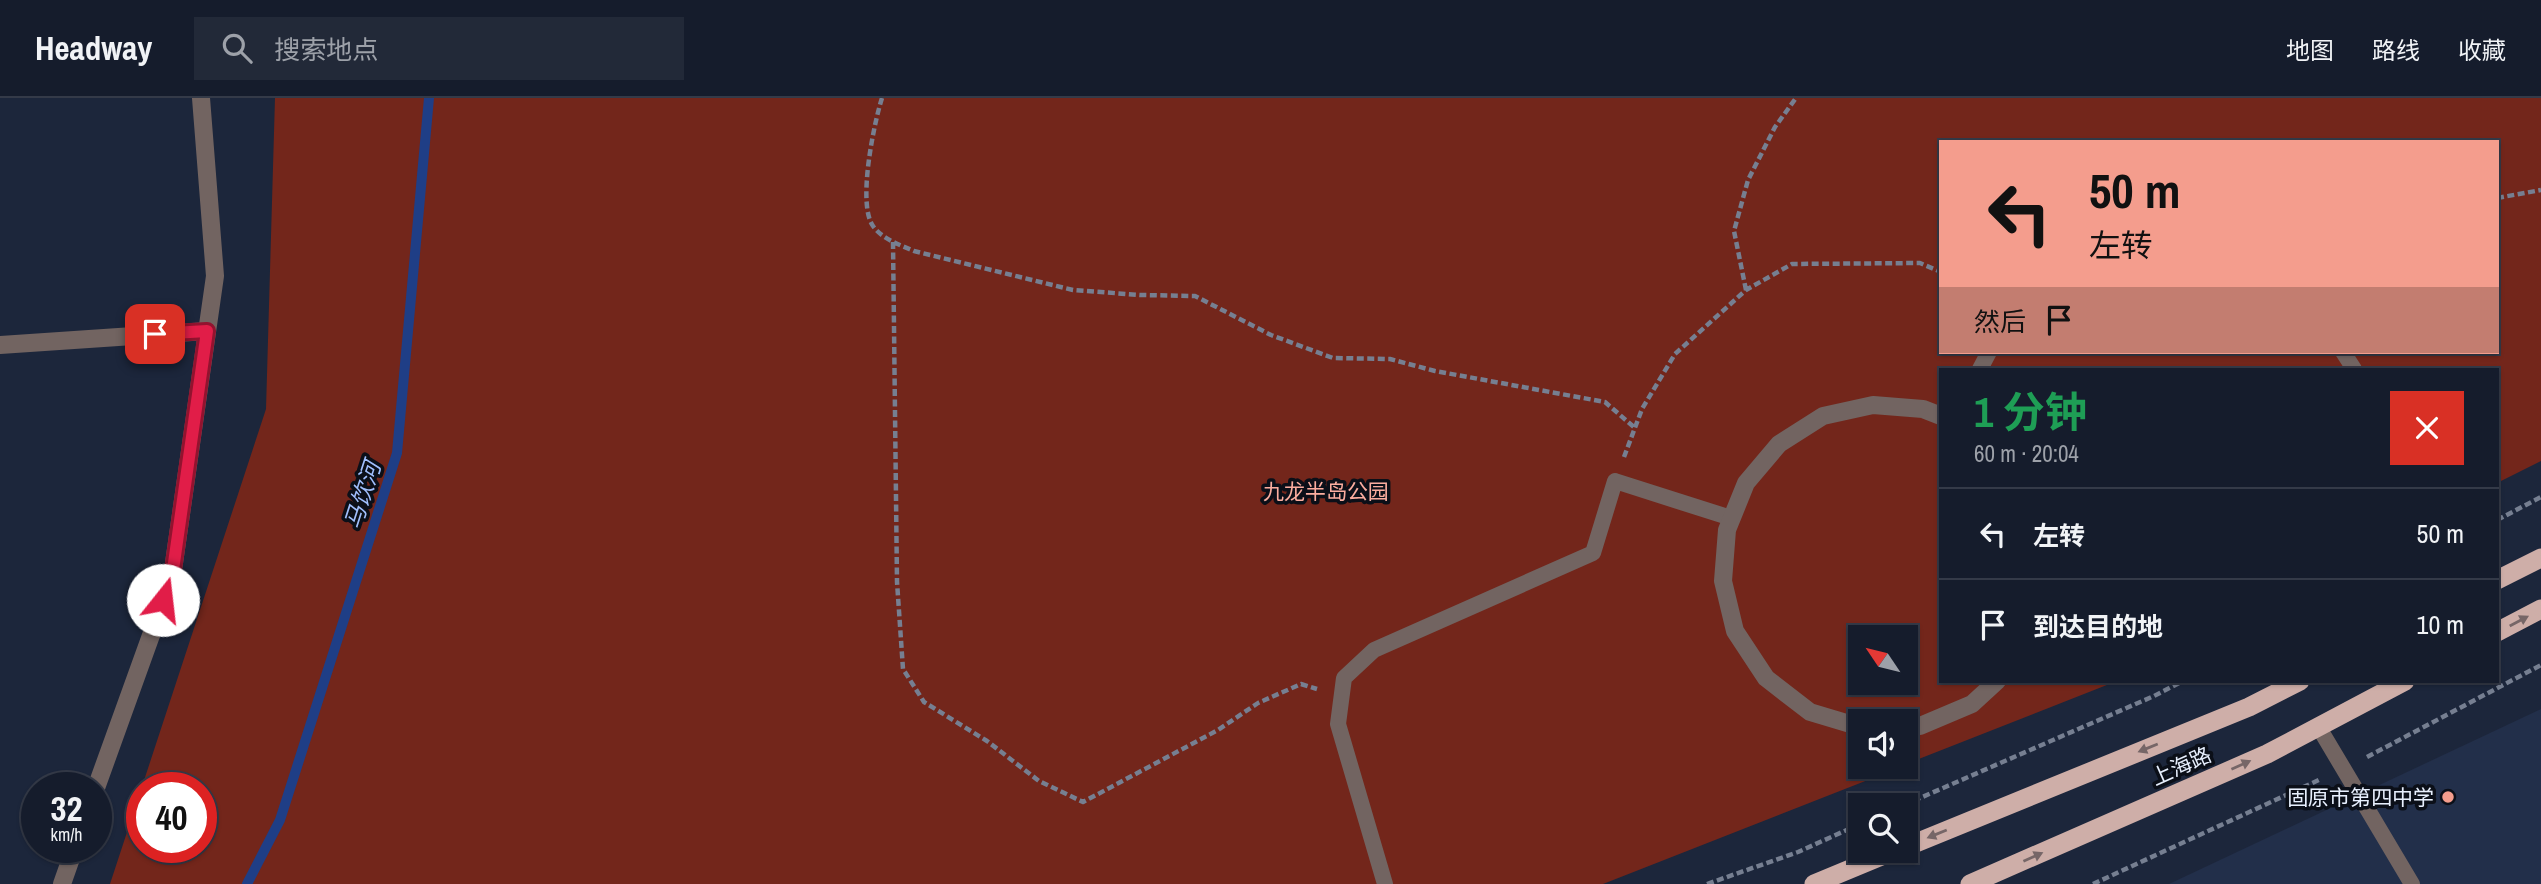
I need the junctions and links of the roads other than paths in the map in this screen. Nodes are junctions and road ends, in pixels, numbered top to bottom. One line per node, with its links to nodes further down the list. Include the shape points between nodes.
1 (201, 98): 2 (street, via 215,276)
2 (207, 331): 3 (street); 16 (street, via 172,577)
3 (0, 345)
4 (1939, 415): 5 (street, via 1923,409 1873,405 1823,416 1779,444 1746,483)
5 (1731, 518): 13 (street, via 1723,581 1735,631 1766,678 1810,712); 21 (lane, via 1615,481 1593,553 1374,650 1344,678 1338,724)
6 (2541, 558): 7 (highway)
7 (2499, 579)
8 (2541, 609): 9 (highway, one-way to 8)
9 (2499, 631)
10 (1995, 683): 14 (street, via 1972,704)
11 (2296, 683): 17 (highway, 上海路, one-way to 17, via 2249,707)
12 (2401, 683): 15 (highway, 上海路)
13 (1848, 723)
14 (1918, 726)
15 (2318, 726): 23 (highway, 上海路, one-way to 15, via 2254,759); 24 (lane)
16 (102, 772)
17 (1918, 841)
18 (69, 863): 20 (street)
19 (1865, 863): 22 (highway)
20 (62, 884)
21 (1385, 884)
22 (1814, 884)
23 (1970, 884)
24 (2412, 884)

